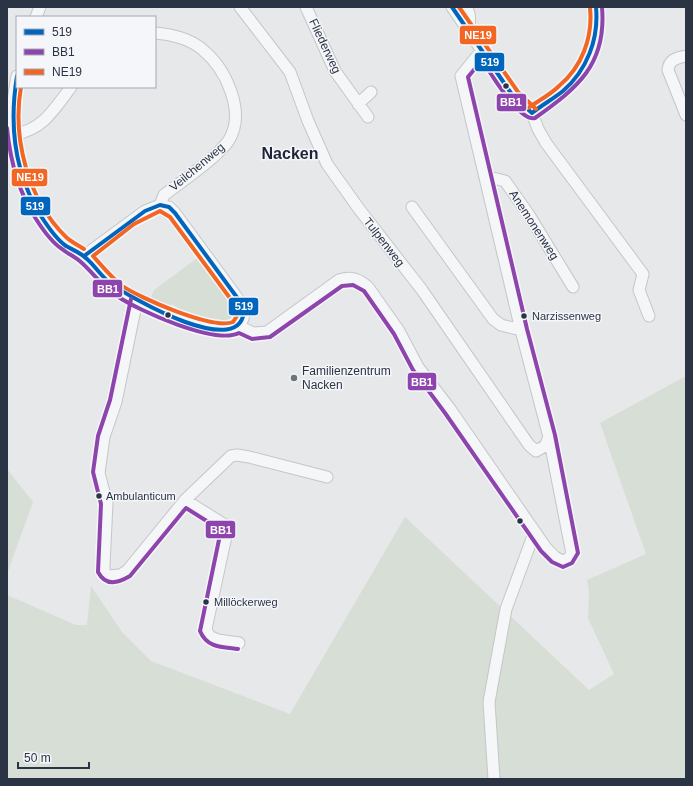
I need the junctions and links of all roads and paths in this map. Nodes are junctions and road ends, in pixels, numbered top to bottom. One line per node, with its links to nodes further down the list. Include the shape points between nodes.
1 (240, 7): 27 (street, Tulpenweg, via 290,72 327,164 359,209 422,290 529,445 536,451 545,446)
2 (306, 7): 13 (street, Fliederweg, via 335,71)
3 (452, 7): 6 (street)
4 (466, 7): 6 (street, via 470,14)
5 (596, 7): 14 (street, via 598,15 595,37 587,61 564,90)
6 (468, 30): 8 (street)
7 (156, 33): 19 (street, Veilchenweg, via 184,40 202,49 211,58 227,83 235,114 232,134 225,145 164,195)
8 (482, 50): 14 (street, via 513,96); 18 (street, via 461,76)
9 (686, 56): 15 (street, via 673,59 668,64)
10 (16, 84): 17 (street, via 12,115)
11 (70, 88): 17 (street, via 44,122 34,129)
12 (371, 92): 13 (street)
13 (358, 104): 16 (street, Fliederweg)
14 (532, 113): 24 (street, via 546,143 643,274 639,290)
15 (686, 115)
16 (368, 117)
17 (15, 134): 21 (street, via 17,158 25,186 40,215 63,244)
18 (485, 176): 22 (street, Anemonenweg, via 505,181); 26 (street)
19 (160, 205): 21 (street, via 144,211); 25 (street, via 169,207 175,213 244,307 244,318)
20 (412, 207): 26 (street, via 493,319 501,325)
21 (84, 256): 23 (street, via 108,282)
22 (573, 287)
23 (137, 300): 25 (street, via 206,327 231,330); 29 (street, via 116,402 104,436 100,473 107,503 104,566 107,576 120,575 127,571)
24 (649, 316)
25 (239, 326): 30 (street, via 252,334 267,332 339,280 355,278 368,287 399,331 418,367)
26 (521, 330): 27 (street)
27 (549, 437): 30 (street, via 572,554 562,561 555,557)
28 (327, 477): 29 (street, via 237,455 226,460)
29 (185, 500): 31 (street, via 228,527 206,629 209,636 218,640)
30 (532, 528): 32 (street, via 533,536 506,609 489,702)
31 (240, 644)
32 (494, 779)

